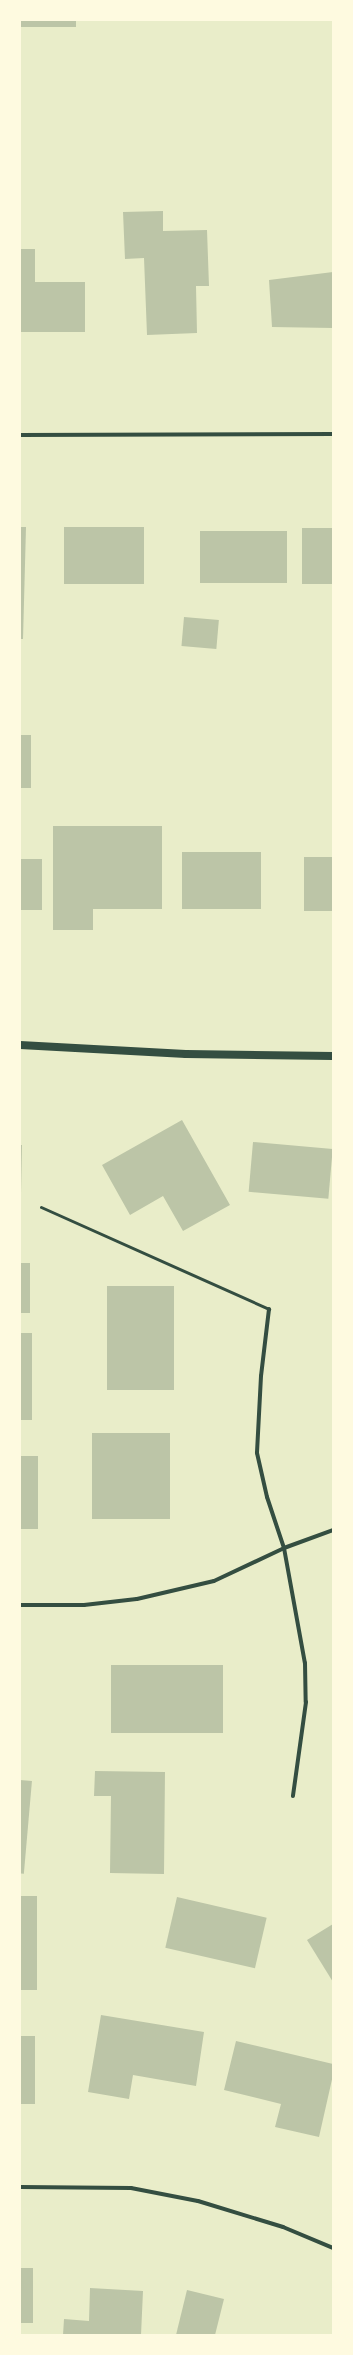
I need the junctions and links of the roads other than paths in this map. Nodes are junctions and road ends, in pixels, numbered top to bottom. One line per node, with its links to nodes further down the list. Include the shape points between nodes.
1 (333, 434): 2 (street)
2 (20, 435)
3 (20, 1045): 4 (main road, via 186,1054)
4 (333, 1056)
5 (41, 1207): 6 (lane)
6 (269, 1309): 8 (street, via 261,1376 257,1453 267,1497)
7 (333, 1530): 8 (street)
8 (284, 1548): 9 (street, via 214,1581 137,1599 84,1605); 10 (street, via 305,1663 306,1702)
9 (20, 1605)
10 (293, 1796)
11 (20, 2187): 12 (street, via 138,2189 198,2201 283,2227)
12 (333, 2248)

